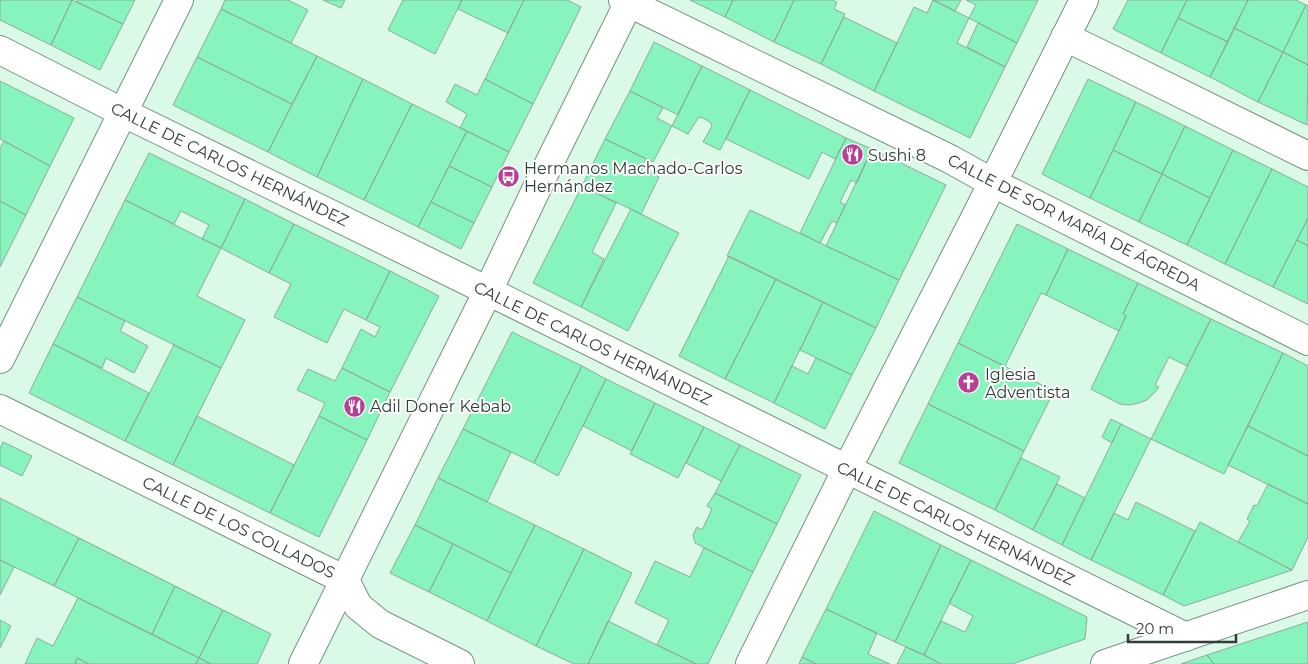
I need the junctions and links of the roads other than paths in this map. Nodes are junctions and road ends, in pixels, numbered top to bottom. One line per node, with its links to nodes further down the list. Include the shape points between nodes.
1 (179, 0): 6 (street)
2 (1084, 0): 4 (street)
3 (627, 1): 8 (street, CALLE DE SOR MARÍA DE ÁGREDA); 9 (street)
4 (1065, 37): 7 (street); 8 (street)
5 (0, 50): 6 (street, CALLE DE CARLOS HERNÁNDEZ)
6 (124, 112): 9 (street, CALLE DE CARLOS HERNÁNDEZ); 11 (street)
7 (1308, 156)
8 (993, 183): 10 (street, CALLE DE SOR MARÍA DE ÁGREDA); 13 (street)
9 (488, 291): 13 (street, CALLE DE CARLOS HERNÁNDEZ); 14 (street)
10 (1308, 341)
11 (0, 359)
12 (0, 409): 14 (street, CALLE DE LOS COLLADOS)
13 (847, 469): 16 (street, CALLE DE CARLOS HERNÁNDEZ); 19 (street)
14 (345, 580): 17 (street); 18 (street, CALLE DE LOS COLLADOS, via 358,606 380,624)
15 (1308, 595): 16 (street)
16 (1186, 637): 20 (street)
17 (303, 664)
18 (460, 664)
19 (750, 664)
20 (1106, 664)

